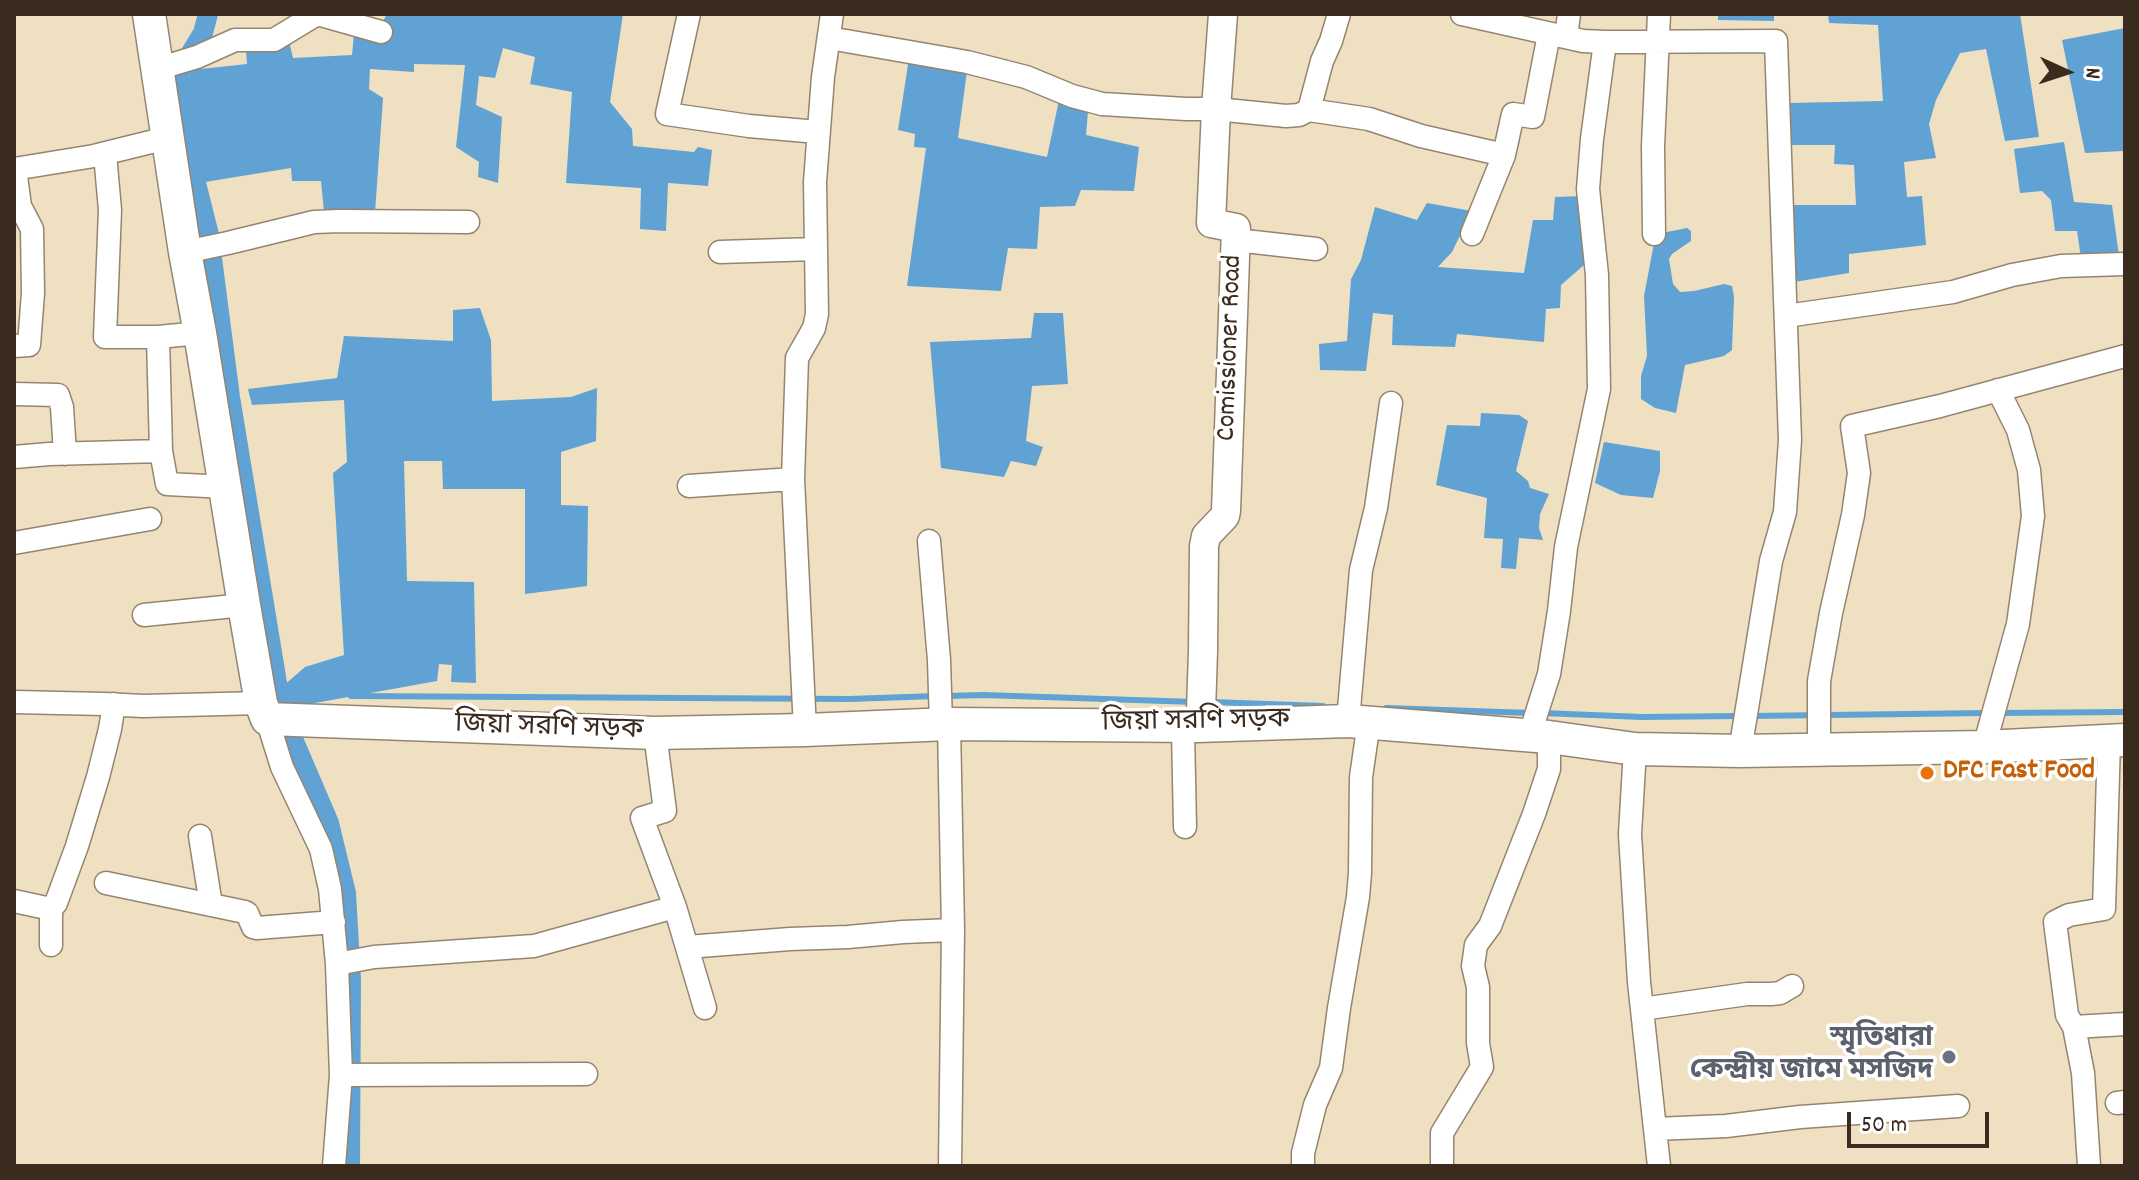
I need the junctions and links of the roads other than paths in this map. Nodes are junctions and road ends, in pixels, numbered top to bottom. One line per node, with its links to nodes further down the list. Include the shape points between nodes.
1 (149, 14): 14 (main road)
2 (689, 14): 17 (street, via 667,114)
3 (832, 14): 11 (street)
4 (1223, 14): 15 (street, Comissioner Road)
5 (1339, 14): 16 (street)
6 (1462, 14): 10 (street)
7 (1569, 14): 10 (street)
8 (1659, 14): 13 (street)
9 (381, 32): 14 (street, via 317,14 274,40 235,40)
10 (1558, 36): 12 (street); 20 (street, via 1533,117 1513,114)
11 (829, 38): 15 (street, via 996,69 1102,104); 17 (street)
12 (1605, 42): 13 (street); 58 (street, via 1588,189 1597,275 1599,389 1566,547)
13 (1657, 42): 24 (street); 31 (street, via 1776,41)
14 (163, 67): 18 (main road)
15 (1216, 109): 16 (street, via 1286,116); 25 (street, Comissioner Road, via 1211,223 1236,228)
16 (1309, 110): 20 (street, via 1369,119)
17 (818, 132): 26 (street)
18 (167, 138): 19 (street); 28 (main road)
19 (105, 154): 21 (street); 33 (street, via 110,210 105,337)
20 (1504, 155): 23 (street)
21 (14, 169): 34 (street, via 20,206 32,229 33,293 29,345)
22 (468, 222): 28 (street, via 314,222)
23 (1472, 234)
24 (1654, 234)
25 (1236, 240): 27 (street); 55 (street, Comissioner Road, via 1226,511 1204,546 1201,711)
26 (815, 249): 29 (street); 42 (street, via 817,314 797,358)
27 (1316, 249)
28 (190, 251): 32 (main road)
29 (720, 252)
30 (2125, 264): 31 (street, via 2061,266 1953,292)
31 (1786, 316): 62 (street, via 1790,440 1785,512 1771,561)
32 (200, 333): 33 (street); 44 (main road)
33 (158, 337): 39 (street)
34 (14, 346)
35 (2125, 356): 36 (street)
36 (1998, 390): 60 (street, via 2018,430 2033,516 2018,624); 63 (street, via 1852,426 1859,473 1819,681)
37 (14, 394): 40 (street, via 58,395)
38 (1391, 403): 53 (street, via 1361,570)
39 (161, 451): 40 (street); 44 (street, via 167,484)
40 (65, 454): 41 (street)
41 (14, 457)
42 (793, 479): 43 (street); 56 (street)
43 (689, 486)
44 (226, 487): 48 (main road)
45 (150, 519): 47 (street)
46 (929, 541): 54 (street)
47 (14, 543)
48 (244, 605): 49 (street); 52 (main road)
49 (144, 615)
50 (14, 702): 51 (street)
51 (114, 704): 52 (street); 70 (street, via 77,846)
52 (268, 714): 57 (main road, জিয়া সরণি সড়ক, via 336,722); 71 (street, via 282,767 321,849)
53 (1358, 722): 55 (main road, জিয়া সরণি সড়ক); 58 (main road, জিয়া সরণি সড়ক); 87 (street, via 1358,897 1331,1068 1315,1105)
54 (945, 724): 55 (main road, জিয়া সরণি সড়ক); 56 (main road, জিয়া সরণি সড়ক); 72 (street)
55 (1194, 726): 64 (street, via 1183,731)
56 (805, 730): 57 (main road, জিয়া সরণি সড়ক)
57 (655, 733): 69 (street, via 665,811 642,818)
58 (1539, 737): 61 (main road, জিয়া সরণি সড়ক); 88 (street, via 1549,769 1490,926 1476,945 1473,966 1482,1067 1442,1133)
59 (2117, 740): 60 (main road, জিয়া সরণি সড়ক); 80 (street, via 2104,909 2055,922 2067,1015)
60 (1984, 747): 63 (main road, জিয়া সরণি সড়ক)
61 (1635, 749): 62 (main road, জিয়া সরণি সড়ক); 78 (street, via 1630,834)
62 (1740, 751): 63 (main road, জিয়া সরণি সড়ক)
63 (1819, 751)
64 (1185, 827)
65 (200, 836): 68 (street)
66 (106, 883): 68 (street)
67 (14, 901): 70 (street)
68 (211, 905): 71 (street, via 247,913 257,928)
69 (675, 907): 74 (street); 75 (street, via 534,946)
70 (51, 909): 73 (street)
71 (334, 922): 75 (street)
72 (953, 930): 74 (street); 86 (street)
73 (51, 945)
74 (687, 947): 77 (street)
75 (338, 964): 82 (street)
76 (1792, 986): 78 (street, via 1780,993)
77 (705, 1008)
78 (1642, 1009): 84 (street)
79 (2125, 1024): 80 (street)
80 (2074, 1027): 90 (street, via 2083,1073)
81 (586, 1074): 82 (street)
82 (341, 1075): 85 (street)
83 (1958, 1106): 84 (street)
84 (1655, 1129): 89 (street)
85 (334, 1166)
86 (950, 1166)
87 (1303, 1166)
88 (1442, 1166)
89 (1659, 1166)
90 (2089, 1166)

